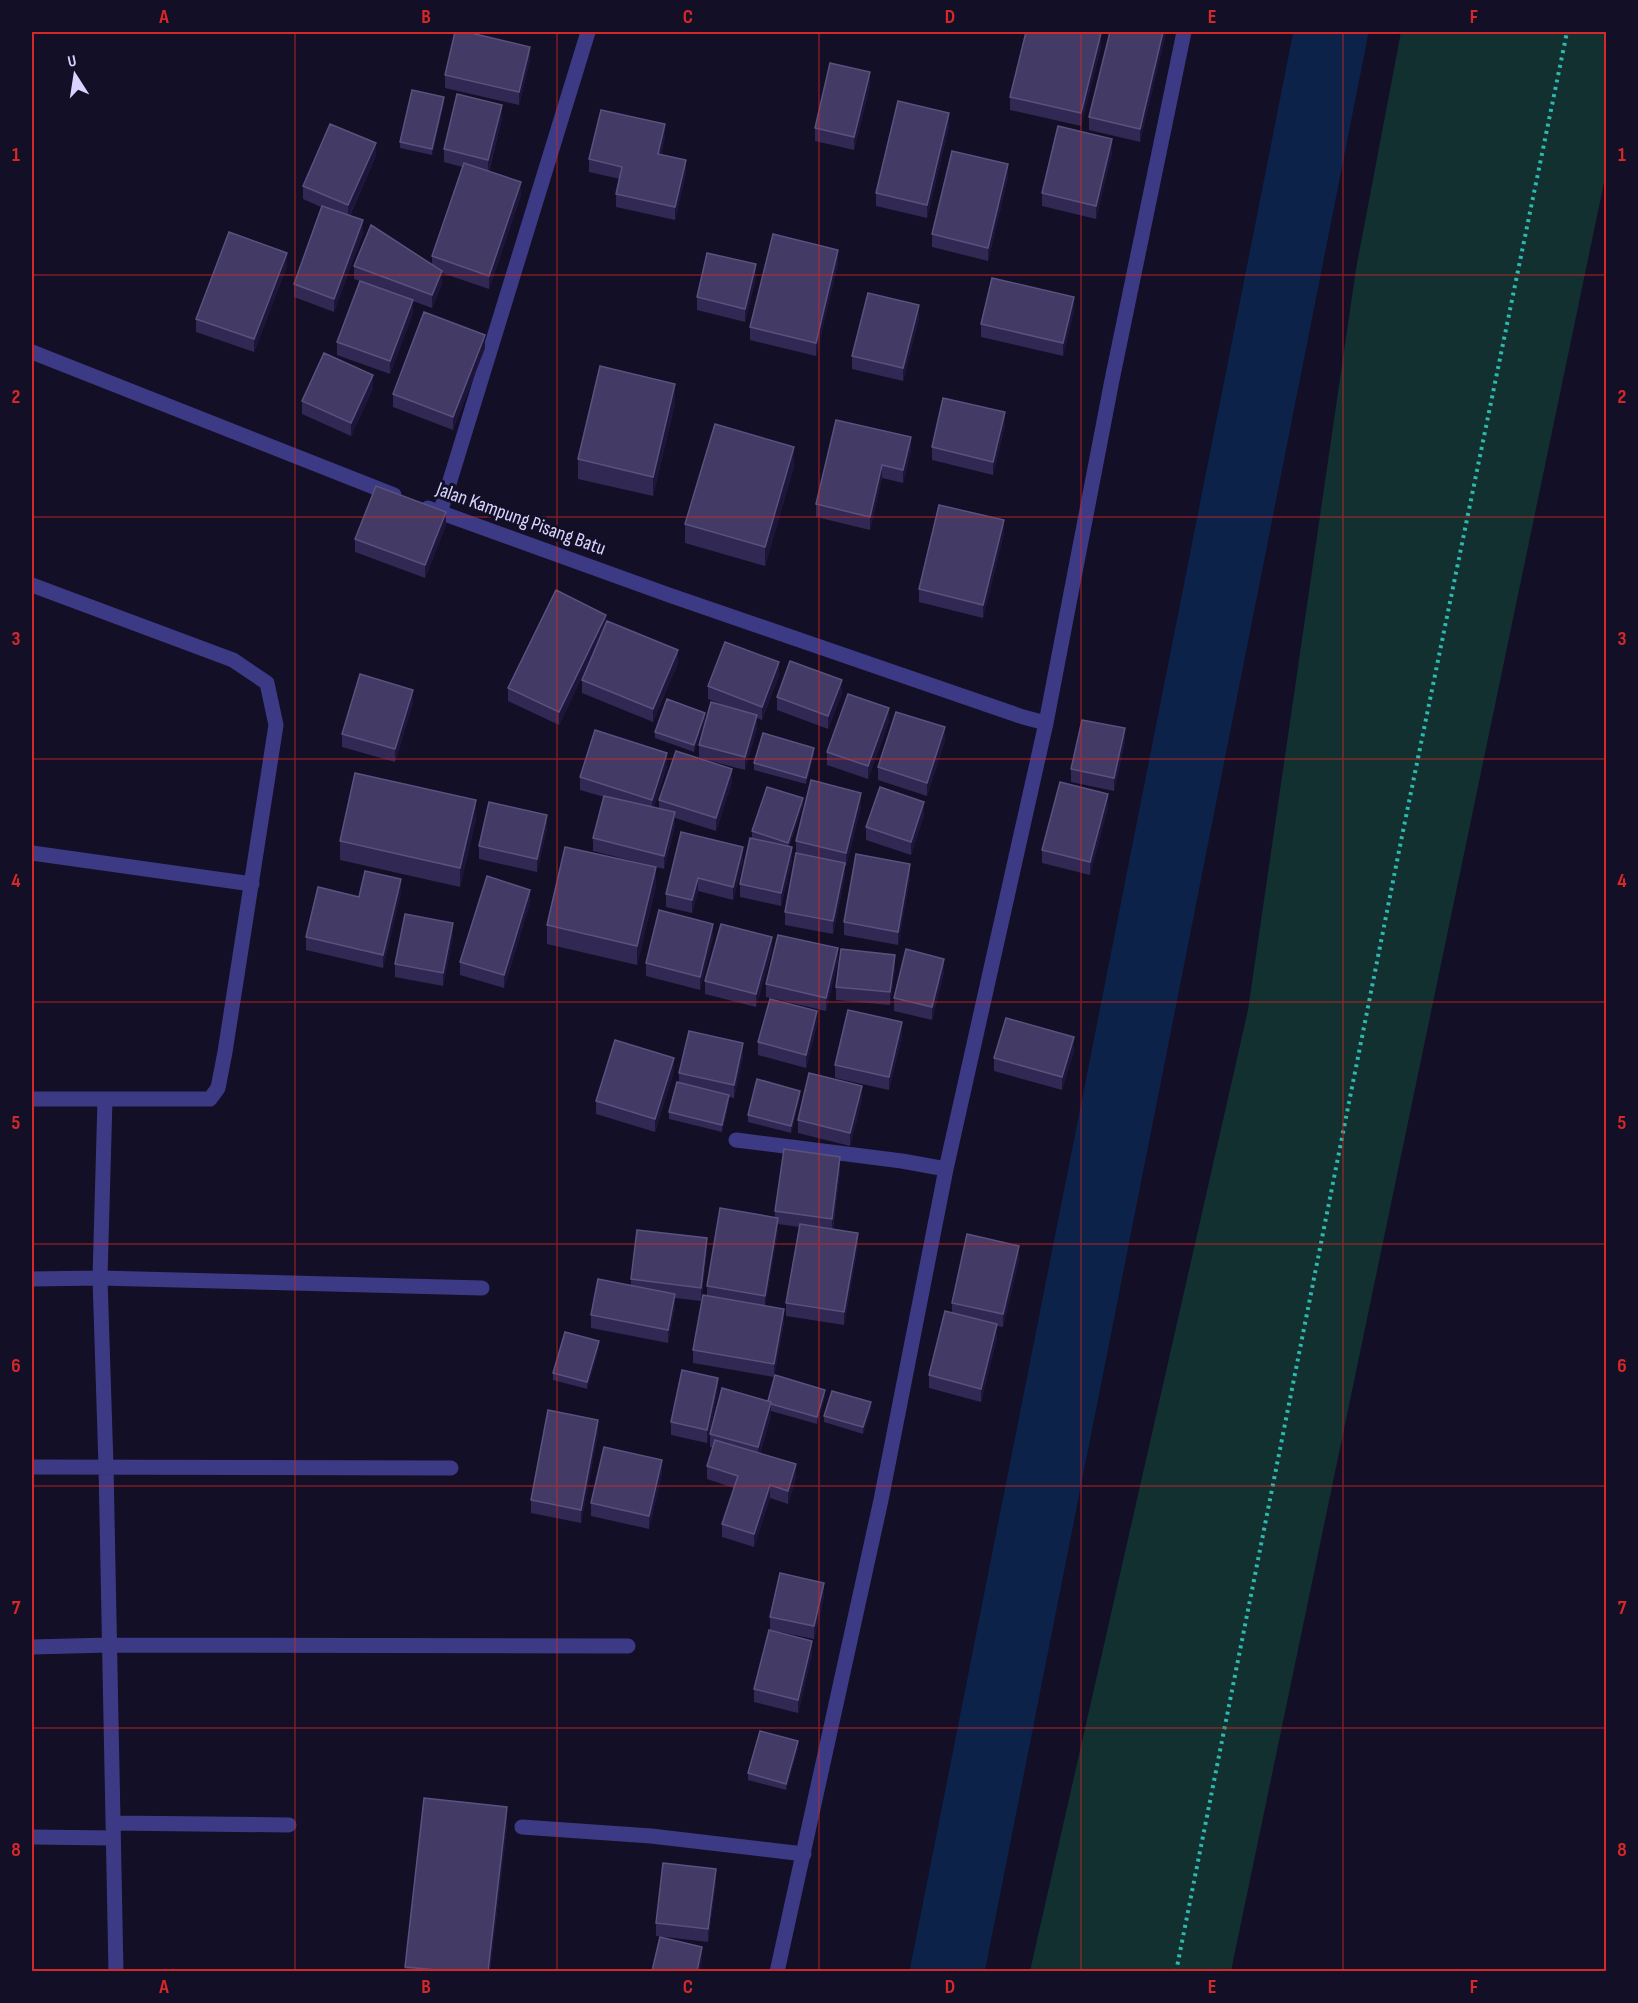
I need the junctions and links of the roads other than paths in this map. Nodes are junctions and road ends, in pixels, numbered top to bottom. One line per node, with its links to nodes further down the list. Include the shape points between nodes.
1 (588, 32): 4 (street)
2 (1184, 32): 6 (street)
3 (32, 352): 4 (street, Jalan Kampung Pisang Batu)
4 (440, 513): 6 (street, Jalan Kampung Pisang Batu)
5 (32, 585): 8 (street, via 233,660 267,683 276,724)
6 (1046, 723): 12 (street)
7 (32, 853): 8 (street)
8 (252, 884): 10 (street, via 218,1088 210,1099)
9 (32, 1099): 10 (street)
10 (105, 1099): 13 (street)
11 (736, 1140): 12 (street)
12 (946, 1168): 26 (street, via 881,1500)
13 (100, 1278): 14 (street); 15 (street); 16 (street)
14 (32, 1279)
15 (482, 1288)
16 (106, 1466): 17 (street); 18 (street); 19 (street)
17 (32, 1467)
18 (451, 1468)
19 (109, 1645): 20 (street); 21 (street); 24 (street)
20 (32, 1647)
21 (628, 1647)
22 (288, 1825): 24 (street)
23 (522, 1827): 26 (street, via 651,1836)
24 (113, 1830): 25 (street); 27 (street)
25 (32, 1837)
26 (804, 1854): 28 (street)
27 (116, 1971)
28 (777, 1971)

